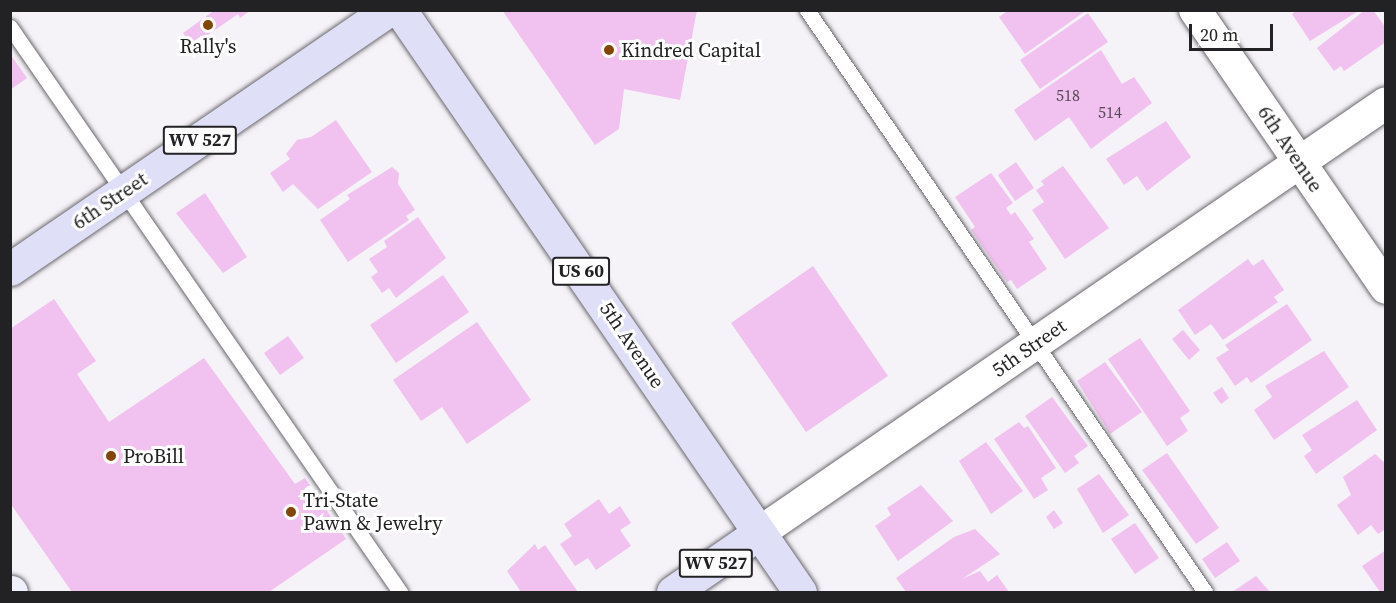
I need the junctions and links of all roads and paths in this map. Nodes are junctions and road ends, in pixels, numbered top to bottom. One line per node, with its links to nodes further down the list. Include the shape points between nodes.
1 (388, 10): 8 (main road, 6th Street / WV 527)
2 (400, 10): 12 (main road, 5th Avenue / US 60)
3 (807, 10): 11 (lane)
4 (1195, 10): 7 (street, 6th Avenue)
5 (10, 27): 8 (lane)
6 (1386, 103): 7 (street, 5th Street)
7 (1299, 162): 10 (street, 6th Avenue); 11 (street, 5th Street)
8 (124, 191): 9 (main road, 6th Street / WV 527); 13 (lane)
9 (10, 269)
10 (1386, 288)
11 (1035, 344): 12 (street, 5th Street); 16 (lane)
12 (759, 533): 14 (main road, 5th Street / WV 527); 15 (main road, 5th Avenue / US 60)
13 (400, 592)
14 (673, 592)
15 (800, 592)
16 (1204, 592)

